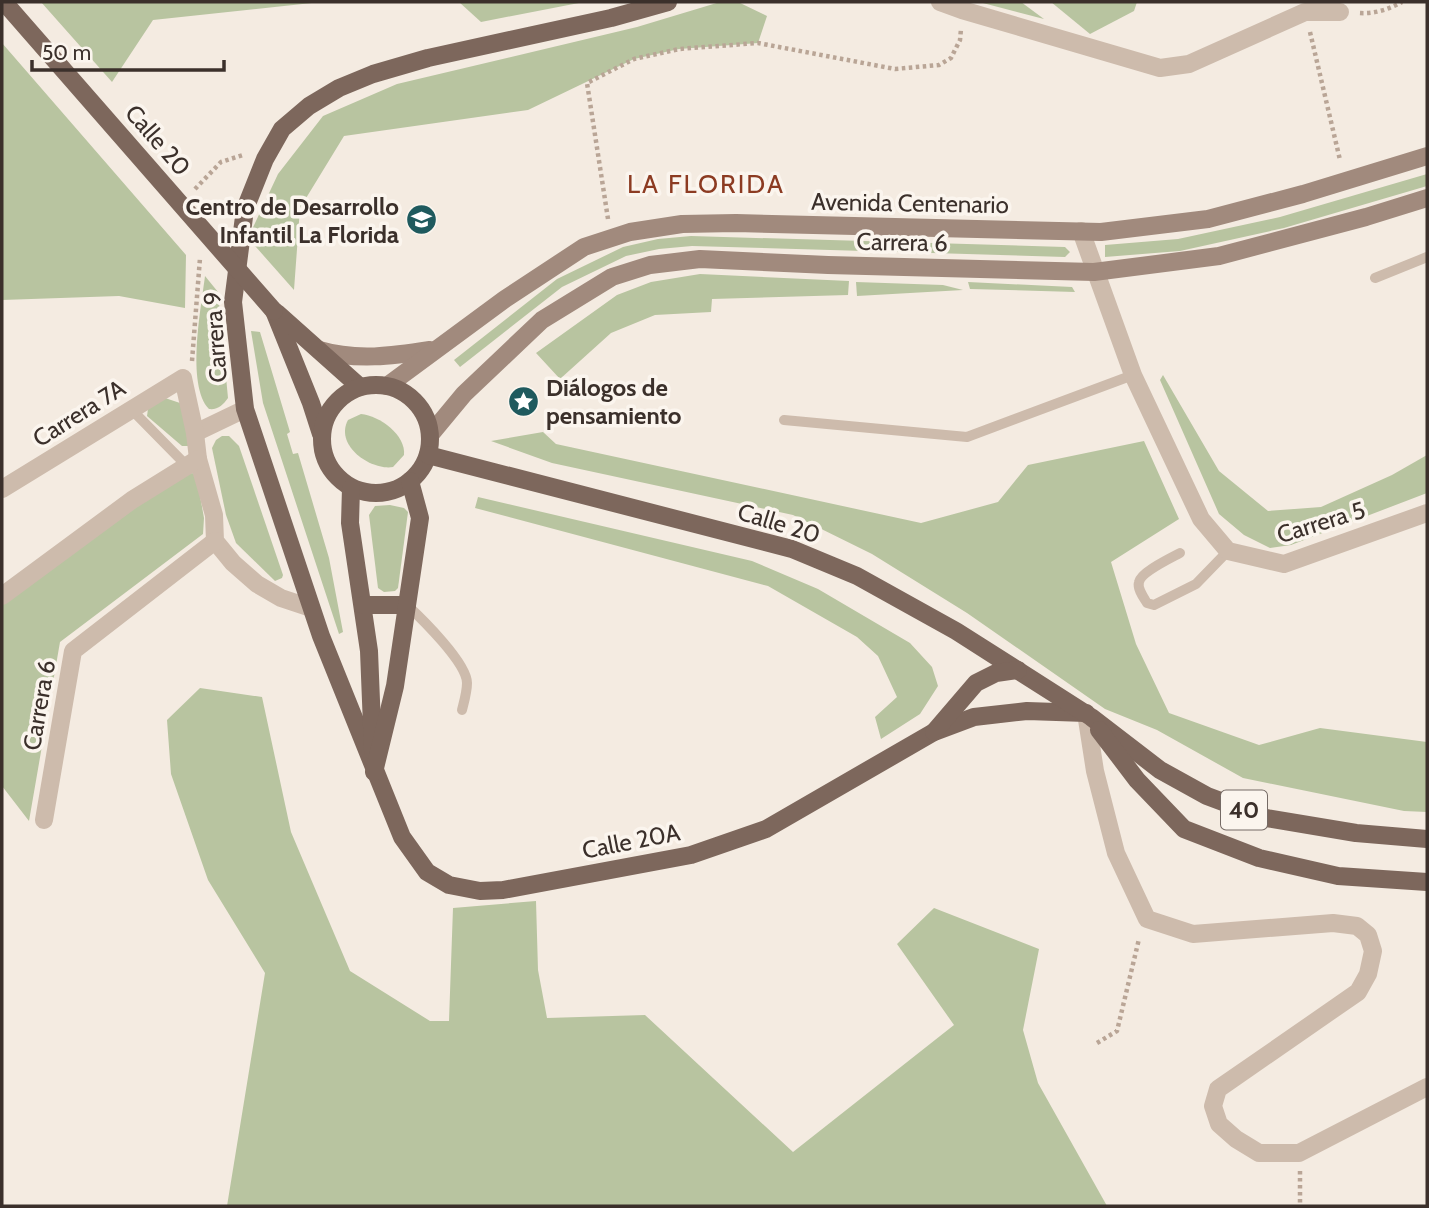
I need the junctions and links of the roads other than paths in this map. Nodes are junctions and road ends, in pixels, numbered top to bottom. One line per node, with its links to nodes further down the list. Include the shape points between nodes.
1 (5, 2): 11 (main road, Calle 20, bridge)
2 (668, 2): 18 (main road, Carrera 9, via 373,74 309,106 282,129 245,209 237,255 233,302)
3 (940, 2): 4 (street, via 1160,68 1189,64 1305,12)
4 (1340, 12)
5 (1427, 156): 7 (main road, Avenida Centenario, via 1208,219)
6 (1427, 198): 9 (main road, Carrera 6, via 1219,256)
7 (1081, 231): 9 (street); 12 (main road, Avenida Centenario, via 682,224 630,232 584,247)
8 (1427, 257): 10 (lane)
9 (1094, 272): 14 (street); 22 (main road, Carrera 6, via 700,259 650,265 612,277 542,320 464,394)
10 (1375, 278)
11 (274, 311): 13 (main road, Calle 20); 21 (main road, Calle 20)
12 (437, 348): 13 (main road, via 384,358); 15 (main road, Avenida Centenario)
13 (320, 350): 16 (main road, Calle 20)
14 (1133, 375): 19 (lane, via 967,437); 30 (street, via 1201,519)
15 (387, 386): 16 (main road); 22 (main road, via 417,403)
16 (360, 387): 21 (main road, via 341,397 327,414)
17 (131, 409): 20 (street, Carrera 7A, via 183,378); 24 (lane); 27 (street, Carrera 7A)
18 (245, 409): 20 (street); 35 (main road, Carrera 9)
19 (784, 420)
20 (195, 433): 24 (street)
21 (321, 434): 26 (main road, via 324,456 334,475)
22 (430, 435): 23 (main road)
23 (428, 455): 25 (main road); 36 (main road, Calle 20, via 792,549 857,576)
24 (192, 462): 29 (street, via 214,515); 32 (street, via 132,500)
25 (410, 481): 26 (main road, via 392,491 371,493); 34 (main road, via 420,518)
26 (351, 488): 33 (main road, via 350,523)
27 (2, 489)
28 (1427, 513): 30 (street, Carrera 5, via 1284,564)
29 (215, 541): 35 (street, via 257,584); 41 (street, Carrera 6, via 73,651)
30 (1228, 551): 31 (lane, via 1196,584 1154,605 1147,603 1139,581)
31 (1181, 553)
32 (2, 596)
33 (363, 605): 34 (main road); 40 (main road)
34 (407, 605): 37 (lane, via 463,671 467,681); 40 (main road, via 395,686)
35 (311, 608): 40 (main road, Carrera 9)
36 (1018, 670): 38 (main road, Calle 20); 39 (main road, via 996,673 976,683)
37 (462, 710)
38 (1086, 713): 39 (main road, via 1003,713); 42 (main road, 40, via 1160,770 1207,796 1266,818); 43 (main road, via 1136,779 1184,829 1259,858 1338,876); 44 (street, via 1116,853 1147,919 1193,934 1333,923 1357,926 1368,935 1373,951 1358,992 1218,1088 1213,1106 1219,1124 1259,1153 1299,1153)
39 (934, 732): 40 (main road, Calle 20A, via 766,829 691,855 503,890 449,885 427,872 401,837)
40 (374, 772)
41 (44, 820)
42 (1427, 839)
43 (1423, 882)
44 (1427, 1087)

